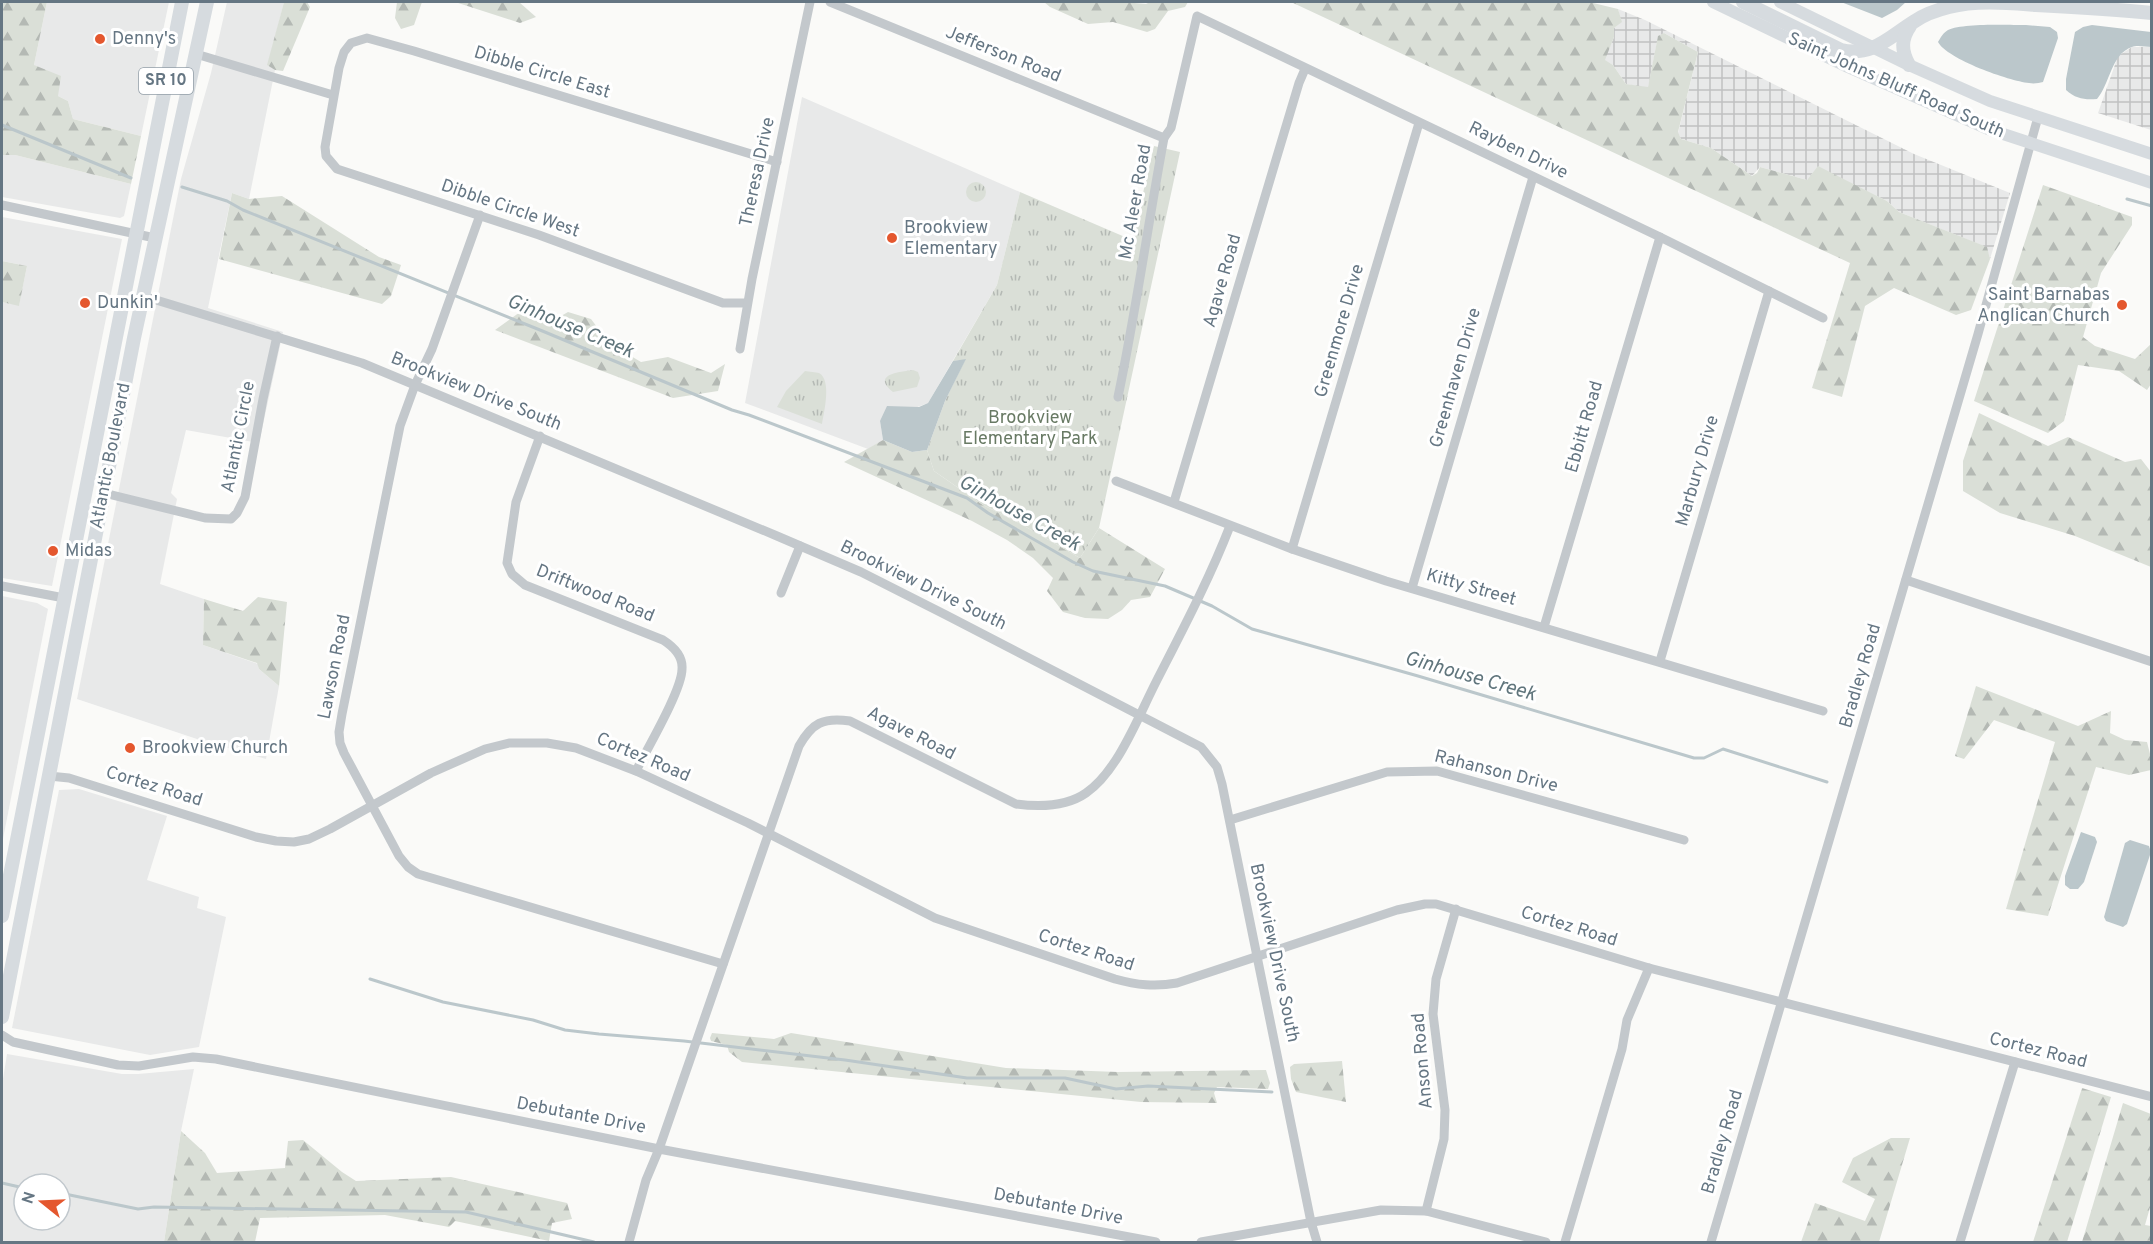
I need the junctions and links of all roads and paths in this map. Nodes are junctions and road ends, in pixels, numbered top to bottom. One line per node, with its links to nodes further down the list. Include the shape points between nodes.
1 (182, 2): 26 (highway, Atlantic Boulevard / SR 10)
2 (207, 2): 12 (highway, Atlantic Boulevard / SR 10)
3 (810, 2): 21 (street, Theresa Drive)
4 (830, 2): 18 (street, Jefferson Road)
5 (1713, 2): 19 (main road, Saint Johns Bluff Road South, via 1932,105)
6 (1743, 2): 11 (highway, via 1841,50 1858,53)
7 (1780, 2): 11 (main road, Saint Johns Bluff Road South)
8 (2151, 14): 10 (highway, via 1970,4 1932,12)
9 (1197, 16): 14 (street, Rayben Drive); 18 (street, Mc Aleer Road, via 1172,128)
10 (1915, 21): 11 (highway); 13 (highway, via 1903,39)
11 (1873, 47): 13 (main road, Saint Johns Bluff Road South)
12 (196, 54): 15 (street); 28 (highway, Atlantic Boulevard / SR 10)
13 (1909, 65): 16 (main road, Saint Johns Bluff Road South, via 1990,101)
14 (1305, 69): 17 (street, Rayben Drive); 41 (street, Agave Road)
15 (333, 94): 21 (street, Dibble Circle East, via 344,52 351,43 367,38); 25 (street, Dibble Circle West, via 325,147 326,156 337,169)
16 (2038, 117): 19 (street, Bradley Road); 20 (main road, Saint Johns Bluff Road South)
17 (1419, 123): 22 (street, Rayben Drive); 44 (street, Greenmore Drive)
18 (1164, 138): 36 (street, Mc Aleer Road)
19 (2030, 144): 23 (main road, Saint Johns Bluff Road South); 45 (street, Bradley Road)
20 (2151, 154)
21 (777, 162): 31 (street, Theresa Drive)
22 (1533, 177): 27 (street, Rayben Drive); 47 (street, Greenhaven Drive)
23 (2151, 183)
24 (2, 205): 26 (street)
25 (480, 215): 31 (street, Dibble Circle West, via 723,303); 35 (street, Lawson Road, via 432,349)
26 (136, 233): 28 (street); 38 (highway, Atlantic Boulevard / SR 10)
27 (1659, 237): 29 (street, Rayben Drive); 50 (street, Ebbitt Road)
28 (155, 238): 30 (highway, Atlantic Boulevard / SR 10)
29 (1769, 291): 32 (street, Rayben Drive); 51 (street, Marbury Drive)
30 (143, 296): 33 (street, Brookview Drive South); 40 (highway, Atlantic Boulevard / SR 10)
31 (747, 303): 34 (street, Theresa Drive)
32 (1823, 318)
33 (278, 336): 35 (street, Brookview Drive South); 40 (street, Atlantic Circle, via 245,497 231,519 205,518)
34 (740, 349)
35 (415, 385): 37 (street, Brookview Drive South); 60 (street, Lawson Road, via 389,473 339,732 344,753)
36 (1118, 397)
37 (540, 436): 43 (street, Brookview Drive South); 56 (street, Driftwood Road, via 516,502 507,563 512,574 525,585 663,640 681,659 682,676 673,699)
38 (91, 460): 40 (highway, via 97,472 96,490); 49 (highway, Atlantic Boulevard / SR 10)
39 (1116, 481): 41 (street, Kitty Street)
40 (104, 493): 58 (highway, Atlantic Boulevard / SR 10)
41 (1174, 502): 42 (street, Kitty Street)
42 (1230, 526): 44 (street, Kitty Street); 54 (street, Agave Road, via 1206,584)
43 (800, 546): 48 (street); 54 (street, Brookview Drive South)
44 (1292, 549): 47 (street, Kitty Street)
45 (1906, 580): 52 (street); 69 (street, Bradley Road)
46 (2, 586): 49 (street)
47 (1412, 588): 50 (street, Kitty Street)
48 (782, 593)
49 (64, 598): 55 (highway, Atlantic Boulevard / SR 10)
50 (1544, 627): 51 (street, Kitty Street)
51 (1660, 661): 53 (street, Kitty Street)
52 (2151, 662)
53 (1823, 711)
54 (1140, 714): 61 (street, Brookview Drive South, via 1201,747 1217,767); 62 (street, Agave Road, via 1114,762 1086,794 1037,807 1016,804 991,793 850,721 818,723 799,746)
55 (35, 744): 57 (highway, Atlantic Boulevard / SR 10); 58 (highway, via 42,756 41,774)
56 (636, 771): 60 (street, Cortez Road, via 576,748 509,743 454,762); 62 (street, Cortez Road)
57 (30, 774): 59 (highway, via 36,776 35,796); 65 (highway, Atlantic Boulevard / SR 10)
58 (49, 776): 59 (highway, Atlantic Boulevard / SR 10); 60 (street, Cortez Road, via 69,778 276,841 309,839)
59 (43, 805): 70 (highway, Atlantic Boulevard / SR 10)
60 (372, 805): 67 (street, Lawson Road, via 399,856 418,874)
61 (1230, 820): 63 (street, Rahanson Drive, via 1387,772 1437,771); 66 (street, Brookview Drive South)
62 (769, 835): 66 (street, Cortez Road, via 935,918 1139,985 1161,986); 67 (street, Agave Road)
63 (1684, 840)
64 (1456, 909): 66 (street, Cortez Road, via 1436,904 1415,905); 68 (street, Cortez Road); 75 (street, Anson Road, via 1436,978 1433,1014 1445,1110 1444,1139)
65 (2, 916)
66 (1258, 956): 76 (street, Brookview Drive South)
67 (723, 964): 74 (street, Agave Road)
68 (1649, 968): 69 (street, Cortez Road); 82 (street, via 1627,1020)
69 (1783, 1001): 72 (street, Cortez Road); 83 (street, Bradley Road)
70 (2, 1017)
71 (2, 1035): 74 (street, Debutante Drive, via 13,1042 118,1065 216,1059)
72 (2015, 1062): 73 (street, Cortez Road); 84 (street)
73 (2151, 1097)
74 (659, 1149): 77 (street, Agave Road); 78 (street, Debutante Drive)
75 (1426, 1211): 76 (street, via 1381,1210); 81 (street)
76 (1311, 1222): 79 (street); 80 (street, Brookview Drive South)
77 (629, 1242)
78 (1156, 1242)
79 (1201, 1242)
80 (1317, 1242)
81 (1546, 1242)
82 (1565, 1242)
83 (1711, 1242)
84 (1959, 1242)

